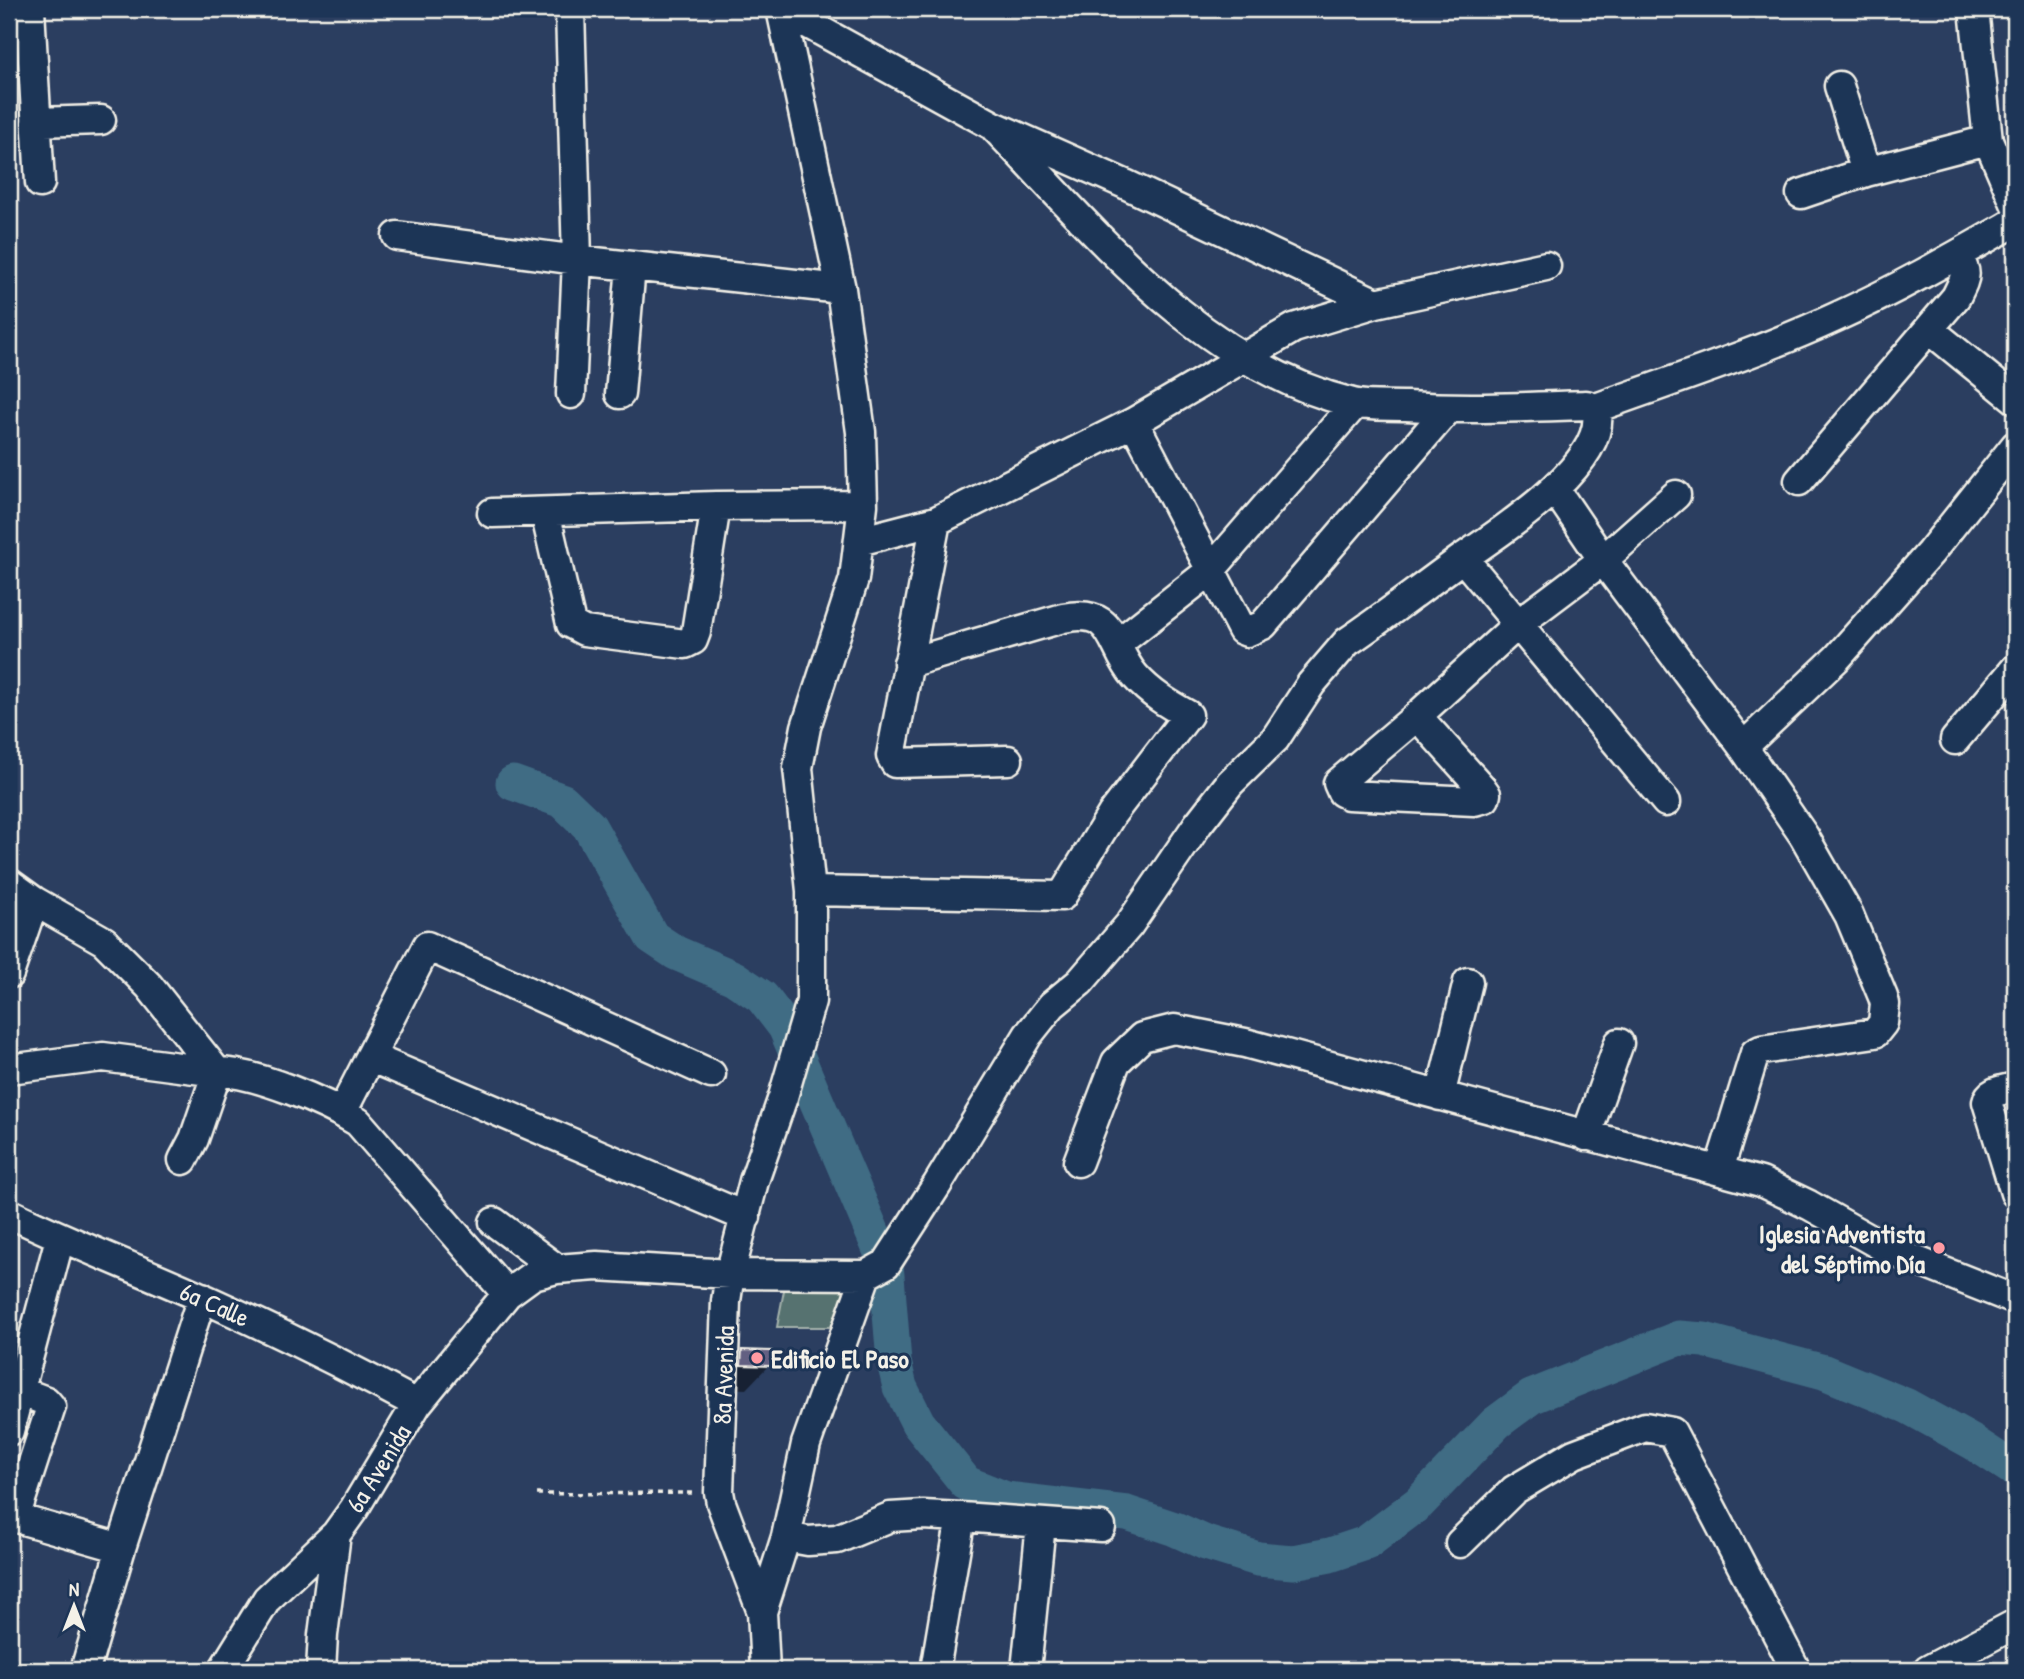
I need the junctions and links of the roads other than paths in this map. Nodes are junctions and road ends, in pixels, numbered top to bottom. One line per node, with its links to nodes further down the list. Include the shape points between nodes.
1 (30, 9): 7 (street)
2 (570, 9): 17 (street)
3 (781, 9): 8 (street); 20 (street, 8a Avenida)
4 (1975, 9): 9 (street)
5 (1839, 86): 10 (street)
6 (101, 120): 7 (street)
7 (36, 122): 11 (street)
8 (992, 125): 21 (street); 23 (street, via 1157,295)
9 (1988, 140): 10 (street); 13 (street)
10 (1866, 172): 12 (street)
11 (40, 183)
12 (1801, 194)
13 (2015, 203)
14 (2015, 222): 16 (street)
15 (397, 236): 17 (street)
16 (1956, 256): 22 (street, via 1965,275 1956,297); 28 (street, via 1835,318)
17 (577, 260): 18 (street); 24 (street)
18 (631, 266): 20 (street); 25 (street)
19 (1546, 267): 21 (street)
20 (841, 289): 35 (street, 8a Avenida, via 861,432)
21 (1376, 303): 23 (street, via 1294,328)
22 (1929, 329): 26 (street); 32 (street)
23 (1244, 358): 27 (street, via 1293,384); 30 (street)
24 (571, 394)
25 (620, 394)
26 (2015, 399)
27 (1355, 404): 29 (street); 43 (street)
28 (1596, 408): 29 (street); 33 (street, via 1598,427 1593,440)
29 (1448, 409): 43 (street, via 1263,625 1254,631 1242,630)
30 (1134, 422): 39 (street); 43 (street)
31 (2015, 446): 50 (street, via 1930,554 1837,658)
32 (1799, 481)
33 (1555, 489): 41 (street); 42 (street)
34 (1676, 495): 42 (street)
35 (863, 505): 36 (street); 40 (street, 8a Avenida)
36 (716, 506): 37 (street); 37 (street, via 696,632 685,645 584,631 571,624)
37 (545, 512): 38 (street)
38 (492, 513)
39 (936, 521): 40 (street); 46 (street)
40 (859, 541): 54 (street, 8a Avenida, via 854,579 806,727 798,768)
41 (1463, 558): 44 (street); 77 (street, via 1329,660 1275,739 1230,783 1198,824 1129,925 1028,1035 886,1264)
42 (1603, 560): 44 (street); 50 (street)
43 (1210, 571): 45 (street)
44 (1518, 624): 48 (street); 52 (street)
45 (1117, 644): 46 (street, via 1103,622 1075,616); 54 (street, via 1128,666 1153,693 1188,715 1112,814 1062,897)
46 (908, 663): 51 (street, via 891,746 895,764)
47 (2015, 669): 49 (street)
48 (1417, 716): 48 (street, via 1481,787 1485,798 1342,792 1338,783)
49 (1955, 740)
50 (1743, 747): 69 (street, via 1804,836 1849,915 1883,997 1885,1014 1875,1033 1755,1053)
51 (1008, 760)
52 (1665, 802)
53 (9, 883): 55 (street)
54 (811, 891): 72 (street, 8a Avenida, via 811,1001)
55 (34, 901): 56 (street); 61 (street, via 104,941 149,986)
56 (9, 974)
57 (1468, 982): 64 (street)
58 (1619, 1043): 66 (street)
59 (370, 1058): 62 (street, via 427,946); 65 (street); 72 (street)
60 (9, 1069): 61 (street, via 103,1057)
61 (217, 1072): 65 (street, via 234,1072); 67 (street)
62 (711, 1074)
63 (2015, 1087): 70 (street, via 1992,1093 1987,1102)
64 (1440, 1096): 66 (street); 68 (street, via 1245,1043 1174,1029 1142,1037 1116,1062)
65 (342, 1112): 78 (street, via 358,1122)
66 (1586, 1136): 69 (street)
67 (183, 1160)
68 (1078, 1162)
69 (1719, 1170): 80 (street, via 1761,1182 1887,1249)
70 (2015, 1193)
71 (9, 1213): 74 (street, 6a Calle)
72 (746, 1217): 76 (street, 8a Avenida)
73 (494, 1222): 75 (street)
74 (60, 1238): 79 (street, 6a Calle); 81 (street)
75 (557, 1269): 76 (street, 6a Avenida, via 597,1266); 78 (street, 6a Avenida, via 533,1275)
76 (730, 1274): 77 (street, 6a Avenida); 92 (street, 8a Avenida, via 719,1492)
77 (866, 1275): 89 (street, via 806,1444)
78 (506, 1294): 82 (street, 6a Avenida)
79 (202, 1297): 82 (street, 6a Calle); 91 (street)
80 (2015, 1300)
81 (19, 1391): 83 (street); 84 (street, via 51,1406)
82 (417, 1404): 88 (street, 6a Avenida)
83 (9, 1431)
84 (12, 1517): 91 (street)
85 (961, 1517): 86 (street); 89 (street, via 890,1517 837,1539); 99 (street)
86 (1041, 1524): 87 (street); 100 (street)
87 (1101, 1527)
88 (336, 1534): 96 (street, via 267,1599); 97 (street, 6a Avenida)
89 (786, 1537): 92 (street)
90 (1460, 1543): 101 (street, via 1514,1490 1574,1454 1645,1427 1672,1432)
91 (121, 1548): 95 (street)
92 (762, 1612): 98 (street, 8a Avenida)
93 (2015, 1623): 94 (street)
94 (1958, 1663): 102 (street)
95 (85, 1670)
96 (222, 1670)
97 (321, 1670)
98 (765, 1670)
99 (935, 1670)
100 (1026, 1670)
101 (1796, 1670)
102 (1928, 1670)

